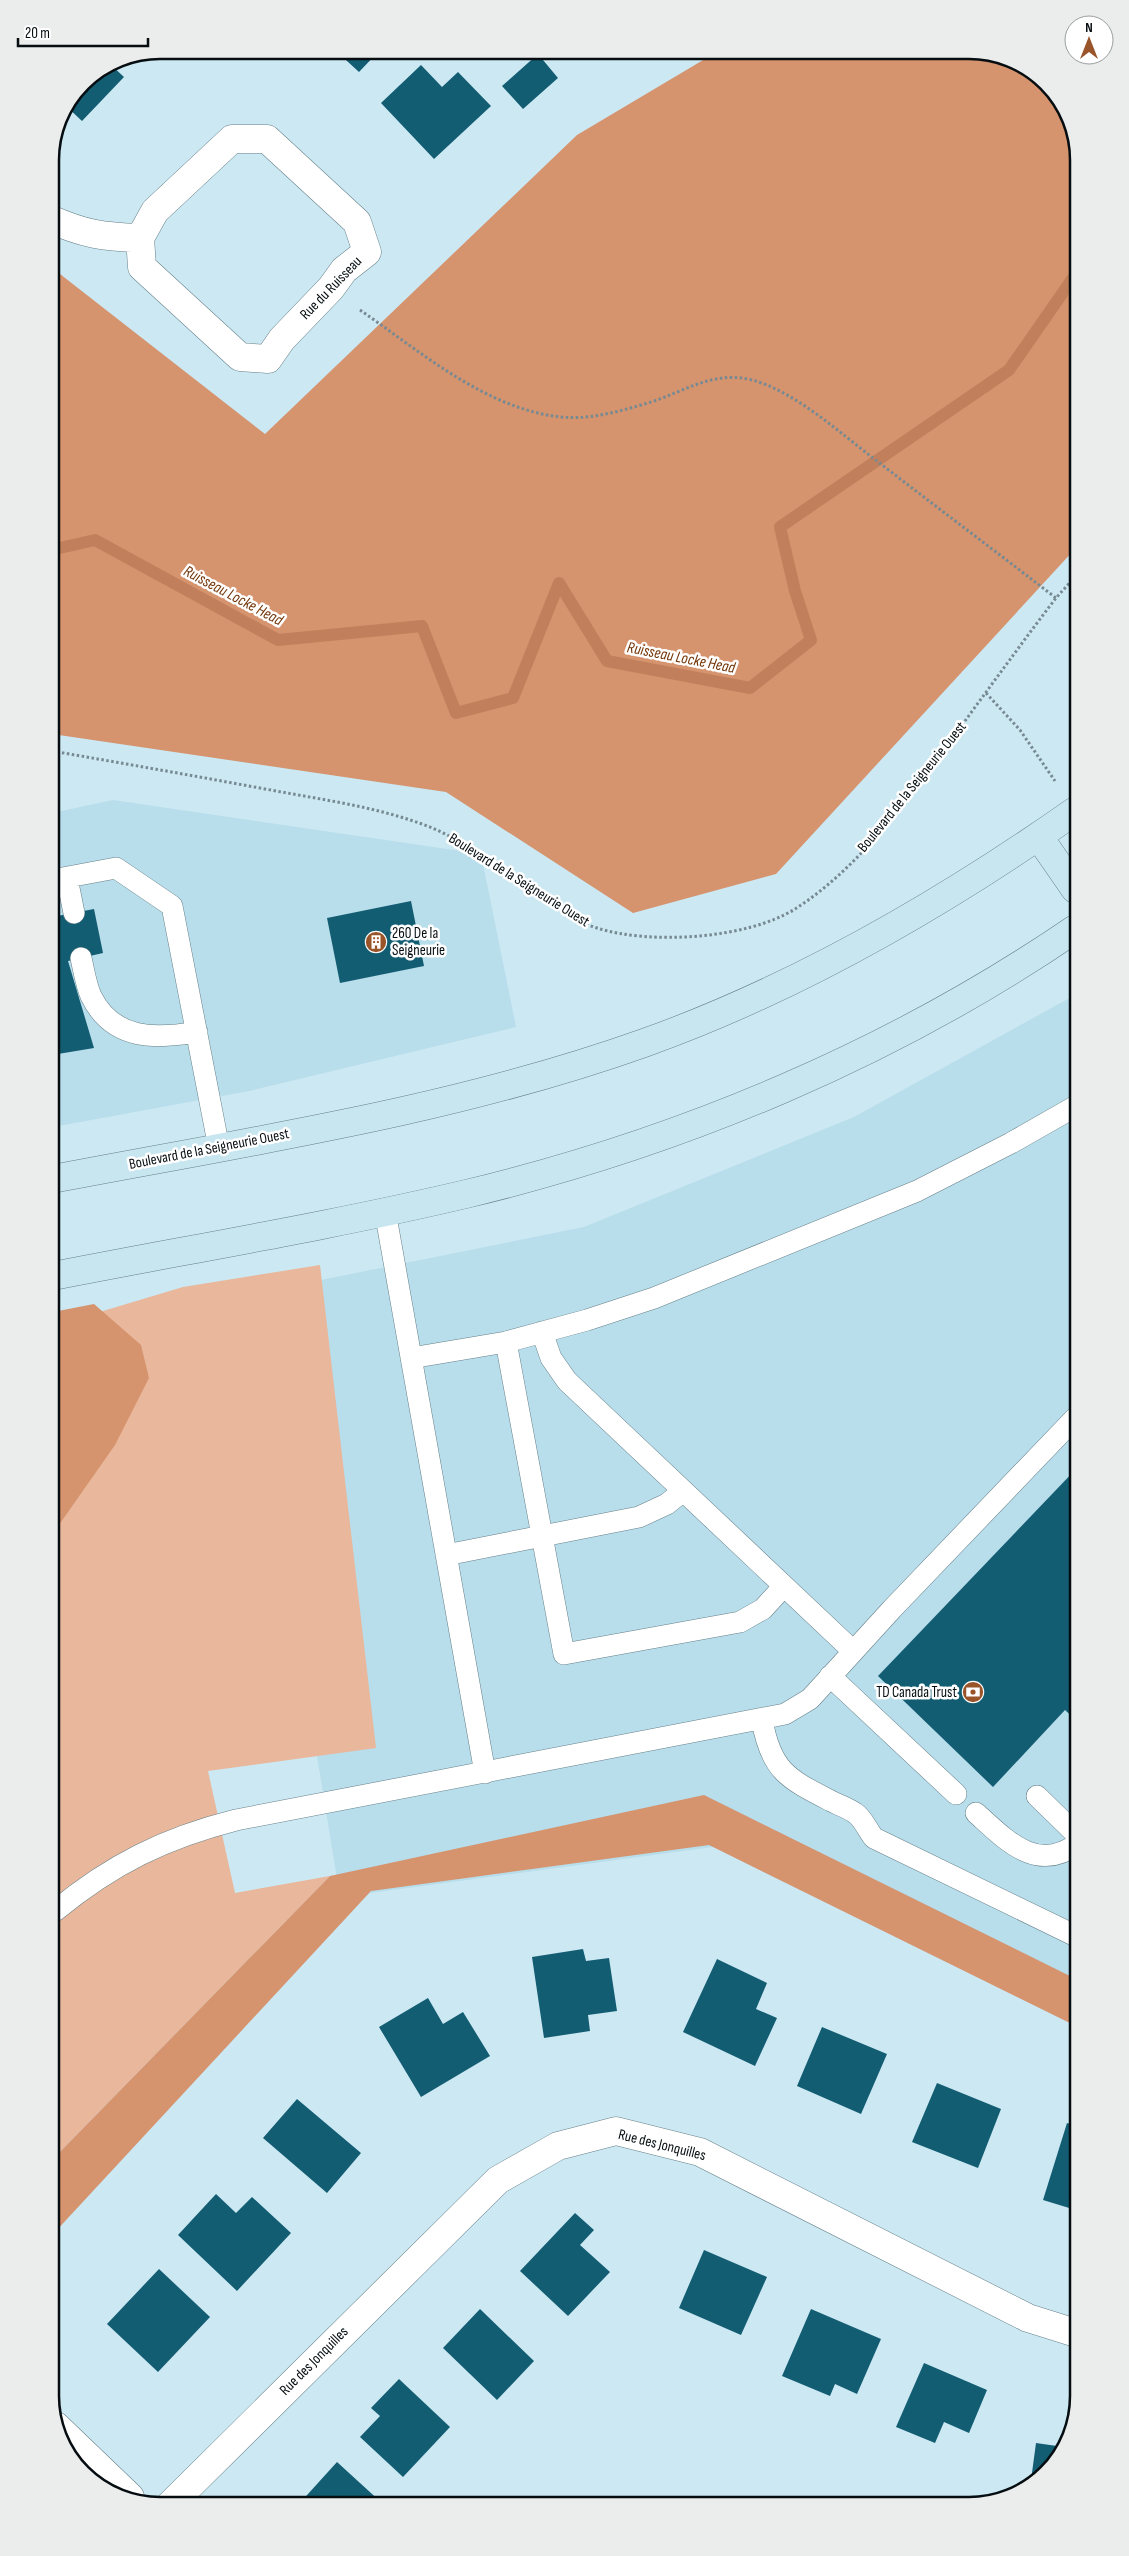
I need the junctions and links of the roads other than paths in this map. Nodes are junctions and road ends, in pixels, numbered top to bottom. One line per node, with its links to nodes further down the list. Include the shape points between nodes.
1 (59, 223): 2 (street, via 80,232)
2 (140, 238): 2 (street, Rue du Ruisseau, via 142,267 240,357 268,359 344,270 367,252 358,222 267,139 232,139 155,211)
3 (1070, 815): 4 (main road, Boulevard de la Seigneurie Ouest)
4 (1039, 837): 6 (main road); 12 (main road, Boulevard de la Seigneurie Ouest, via 913,916 728,1010 660,1036 586,1062 438,1103)
5 (59, 879): 7 (lane); 10 (lane, via 116,868 172,906)
6 (1070, 882)
7 (74, 913)
8 (1070, 932): 14 (main road, via 924,1021 774,1093 667,1134 565,1166 467,1194)
9 (81, 958): 10 (lane, via 92,997 115,1023 128,1031 155,1037)
10 (197, 1032): 12 (lane)
11 (1070, 1109): 16 (lane, via 960,1170 871,1211 654,1298)
12 (219, 1148): 13 (main road, Boulevard de la Seigneurie Ouest)
13 (59, 1178)
14 (385, 1211): 15 (main road); 18 (lane)
15 (59, 1275)
16 (542, 1332): 17 (lane); 20 (lane, via 551,1358 567,1381)
17 (506, 1342): 18 (lane); 21 (lane)
18 (411, 1358): 22 (lane)
19 (1070, 1423): 24 (lane)
20 (683, 1491): 21 (lane, via 667,1504 639,1517); 23 (lane)
21 (542, 1537): 22 (lane); 23 (lane, via 564,1654 740,1622 763,1609)
22 (446, 1555): 27 (lane)
23 (784, 1586): 24 (lane)
24 (853, 1651): 25 (lane)
25 (830, 1676): 26 (lane, via 800,1706); 28 (lane)
26 (762, 1720): 27 (lane); 34 (lane, via 766,1744 781,1769 802,1786 857,1814 874,1838)
27 (485, 1773): 33 (lane, via 196,1830 131,1858)
28 (956, 1794)
29 (1037, 1796): 31 (lane)
30 (976, 1813): 32 (lane, via 1011,1844 1030,1853 1054,1855)
31 (1070, 1828)
32 (1070, 1849)
33 (59, 1908)
34 (1070, 1933)
35 (1070, 2331): 38 (street, Rue des Jonquilles, via 1028,2318 700,2152 616,2131 558,2146 498,2180)
36 (67, 2437): 37 (street)
37 (123, 2490)
38 (178, 2497)

